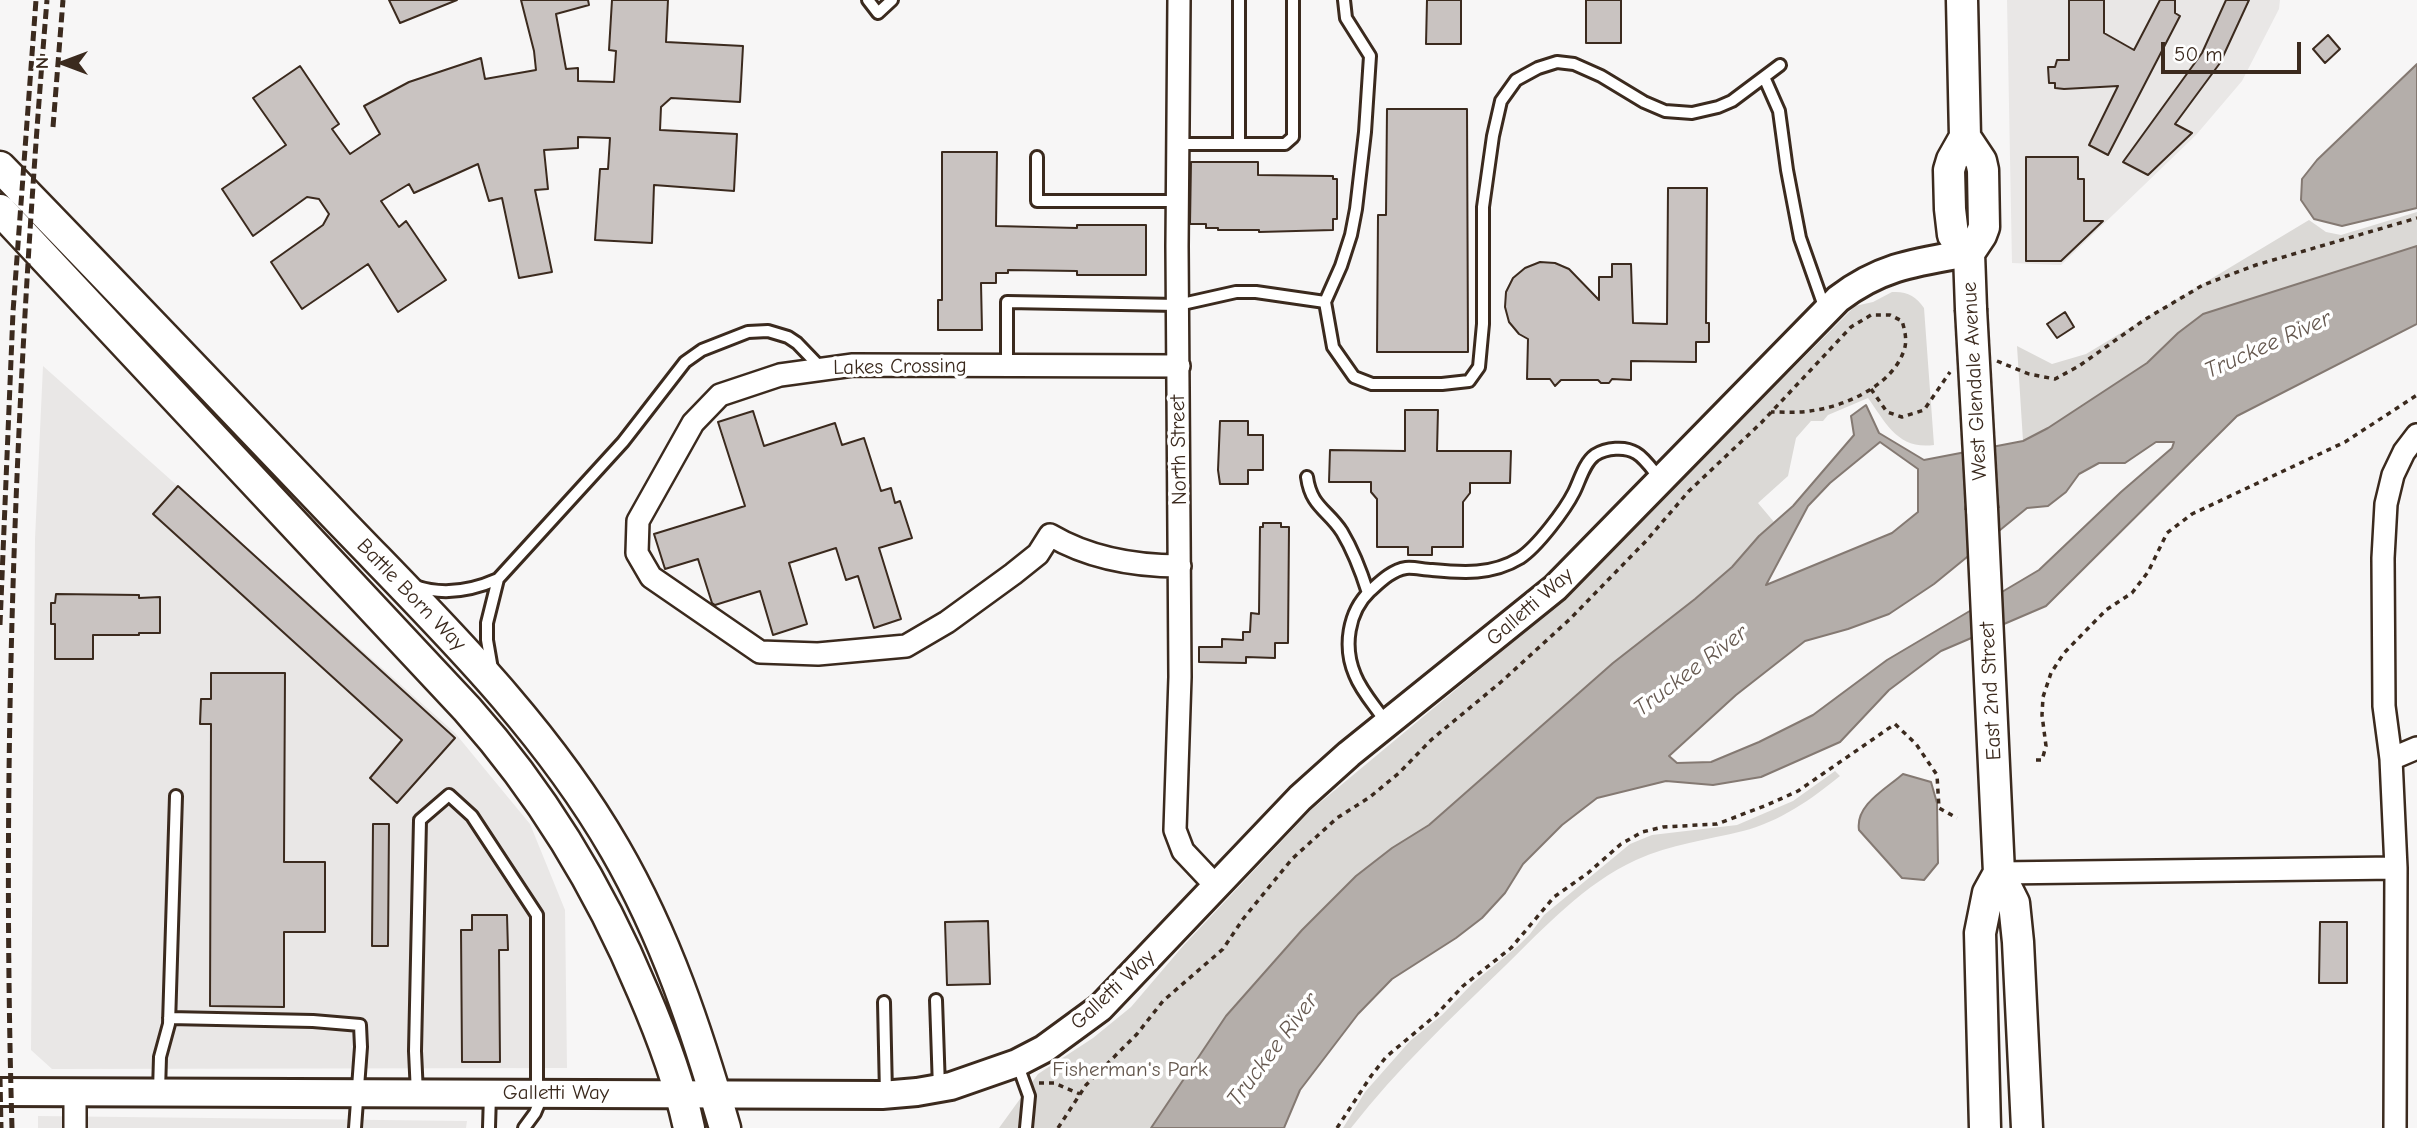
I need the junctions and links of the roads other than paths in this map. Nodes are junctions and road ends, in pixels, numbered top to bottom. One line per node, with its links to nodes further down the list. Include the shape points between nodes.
1 (868, 0): 2 (lane, via 878,13)
2 (892, 0)
3 (1179, 0): 11 (street, North Street)
4 (1239, 0): 10 (lane)
5 (1293, 0): 10 (lane, via 1293,137 1285,144)
6 (1344, 0): 17 (lane, via 1346,18 1370,56 1356,209 1341,266)
7 (1962, 0): 16 (main road, West Glendale Avenue, via 1965,137 1983,170 1984,227)
8 (1780, 65): 9 (lane)
9 (1764, 77): 17 (lane, via 1725,104 1692,113 1665,111 1574,64 1557,62 1516,80 1501,101 1493,136 1483,206 1479,367 1469,381 1372,384 1354,377 1333,347); 19 (lane, via 1779,111 1800,238)
10 (1238, 143): 11 (lane)
11 (1178, 144): 14 (street, North Street)
12 (1037, 158): 14 (lane, via 1037,201)
13 (0, 167): 28 (main road, Battle Born Way)
14 (1178, 201): 18 (street, North Street)
15 (0, 210): 51 (main road, Battle Born Way, via 505,753 562,835 616,931)
16 (1969, 253): 19 (street, Galletti Way, via 1892,268 1852,288); 26 (main road, West Glendale Avenue, bridge)
17 (1325, 302): 18 (lane, via 1236,292)
18 (1178, 305): 20 (lane, via 1007,302); 21 (street, North Street)
19 (1825, 310): 25 (street, Galletti Way)
20 (1007, 365): 21 (street, Lakes Crossing); 22 (street, Lakes Crossing)
21 (1179, 366): 27 (street, North Street)
22 (822, 369): 27 (street, Lakes Crossing, via 780,375 720,395 693,423 638,521 637,553 651,577 760,652 818,654 906,646 1021,568 1038,554 1050,535 1114,561); 29 (lane, via 797,342 768,331 748,332 693,355 623,442)
23 (2417, 435): 34 (street, via 2393,475 2386,504 2384,706)
24 (1307, 478): 30 (lane, via 1309,493 1340,529 1358,560)
25 (1662, 480): 30 (lane, via 1637,453 1608,450 1593,456 1573,495 1522,557 1499,568 1470,573 1406,568); 32 (street, Galletti Way, via 1555,588)
26 (1982, 509): 37 (main road, East 2nd Street)
27 (1180, 566): 38 (street, North Street, via 1175,830 1183,851)
28 (395, 578): 29 (lane, via 422,589 450,592); 31 (main road, Battle Born Way)
29 (498, 579): 31 (lane, via 489,608 487,640)
30 (1368, 593): 32 (lane, via 1352,618 1351,662)
31 (500, 691): 53 (main road, Battle Born Way, via 578,790 630,876 674,969)
32 (1387, 724): 38 (street, Galletti Way, via 1326,773)
33 (2417, 748): 34 (street)
34 (2391, 759): 36 (street)
35 (176, 796): 41 (lane)
36 (2396, 868): 37 (street); 63 (street)
37 (2000, 873): 61 (main road, East 2nd Street, via 1988,893 1980,933); 62 (main road, East 2nd Street, via 2014,903)
38 (1216, 886): 42 (street, Galletti Way, via 1100,1008)
39 (936, 1000): 43 (lane)
40 (884, 1002): 52 (lane)
41 (169, 1018): 47 (lane, via 160,1057); 48 (lane, via 360,1025)
42 (1020, 1073): 43 (street, Galletti Way); 60 (lane, via 1029,1096)
43 (939, 1088): 52 (street, Galletti Way)
44 (0, 1092): 45 (street, Galletti Way)
45 (75, 1093): 47 (street, Galletti Way); 54 (street)
46 (540, 1093): 49 (lane, via 537,915 472,816 449,795 420,820); 50 (street, Galletti Way); 51 (street, Galletti Way); 57 (lane, via 535,1113)
47 (159, 1094): 48 (street, Galletti Way)
48 (356, 1094): 49 (street, Galletti Way); 55 (lane)
49 (417, 1094): 50 (street, Galletti Way)
50 (490, 1094): 56 (lane)
51 (682, 1094): 53 (street, Galletti Way); 58 (main road, Battle Born Way)
52 (886, 1094): 53 (street, Galletti Way)
53 (716, 1096): 59 (main road, Battle Born Way)
54 (75, 1128)
55 (355, 1128)
56 (489, 1128)
57 (524, 1128)
58 (689, 1128)
59 (725, 1128)
60 (1026, 1128)
61 (1984, 1128)
62 (2027, 1128)
63 (2395, 1128)

